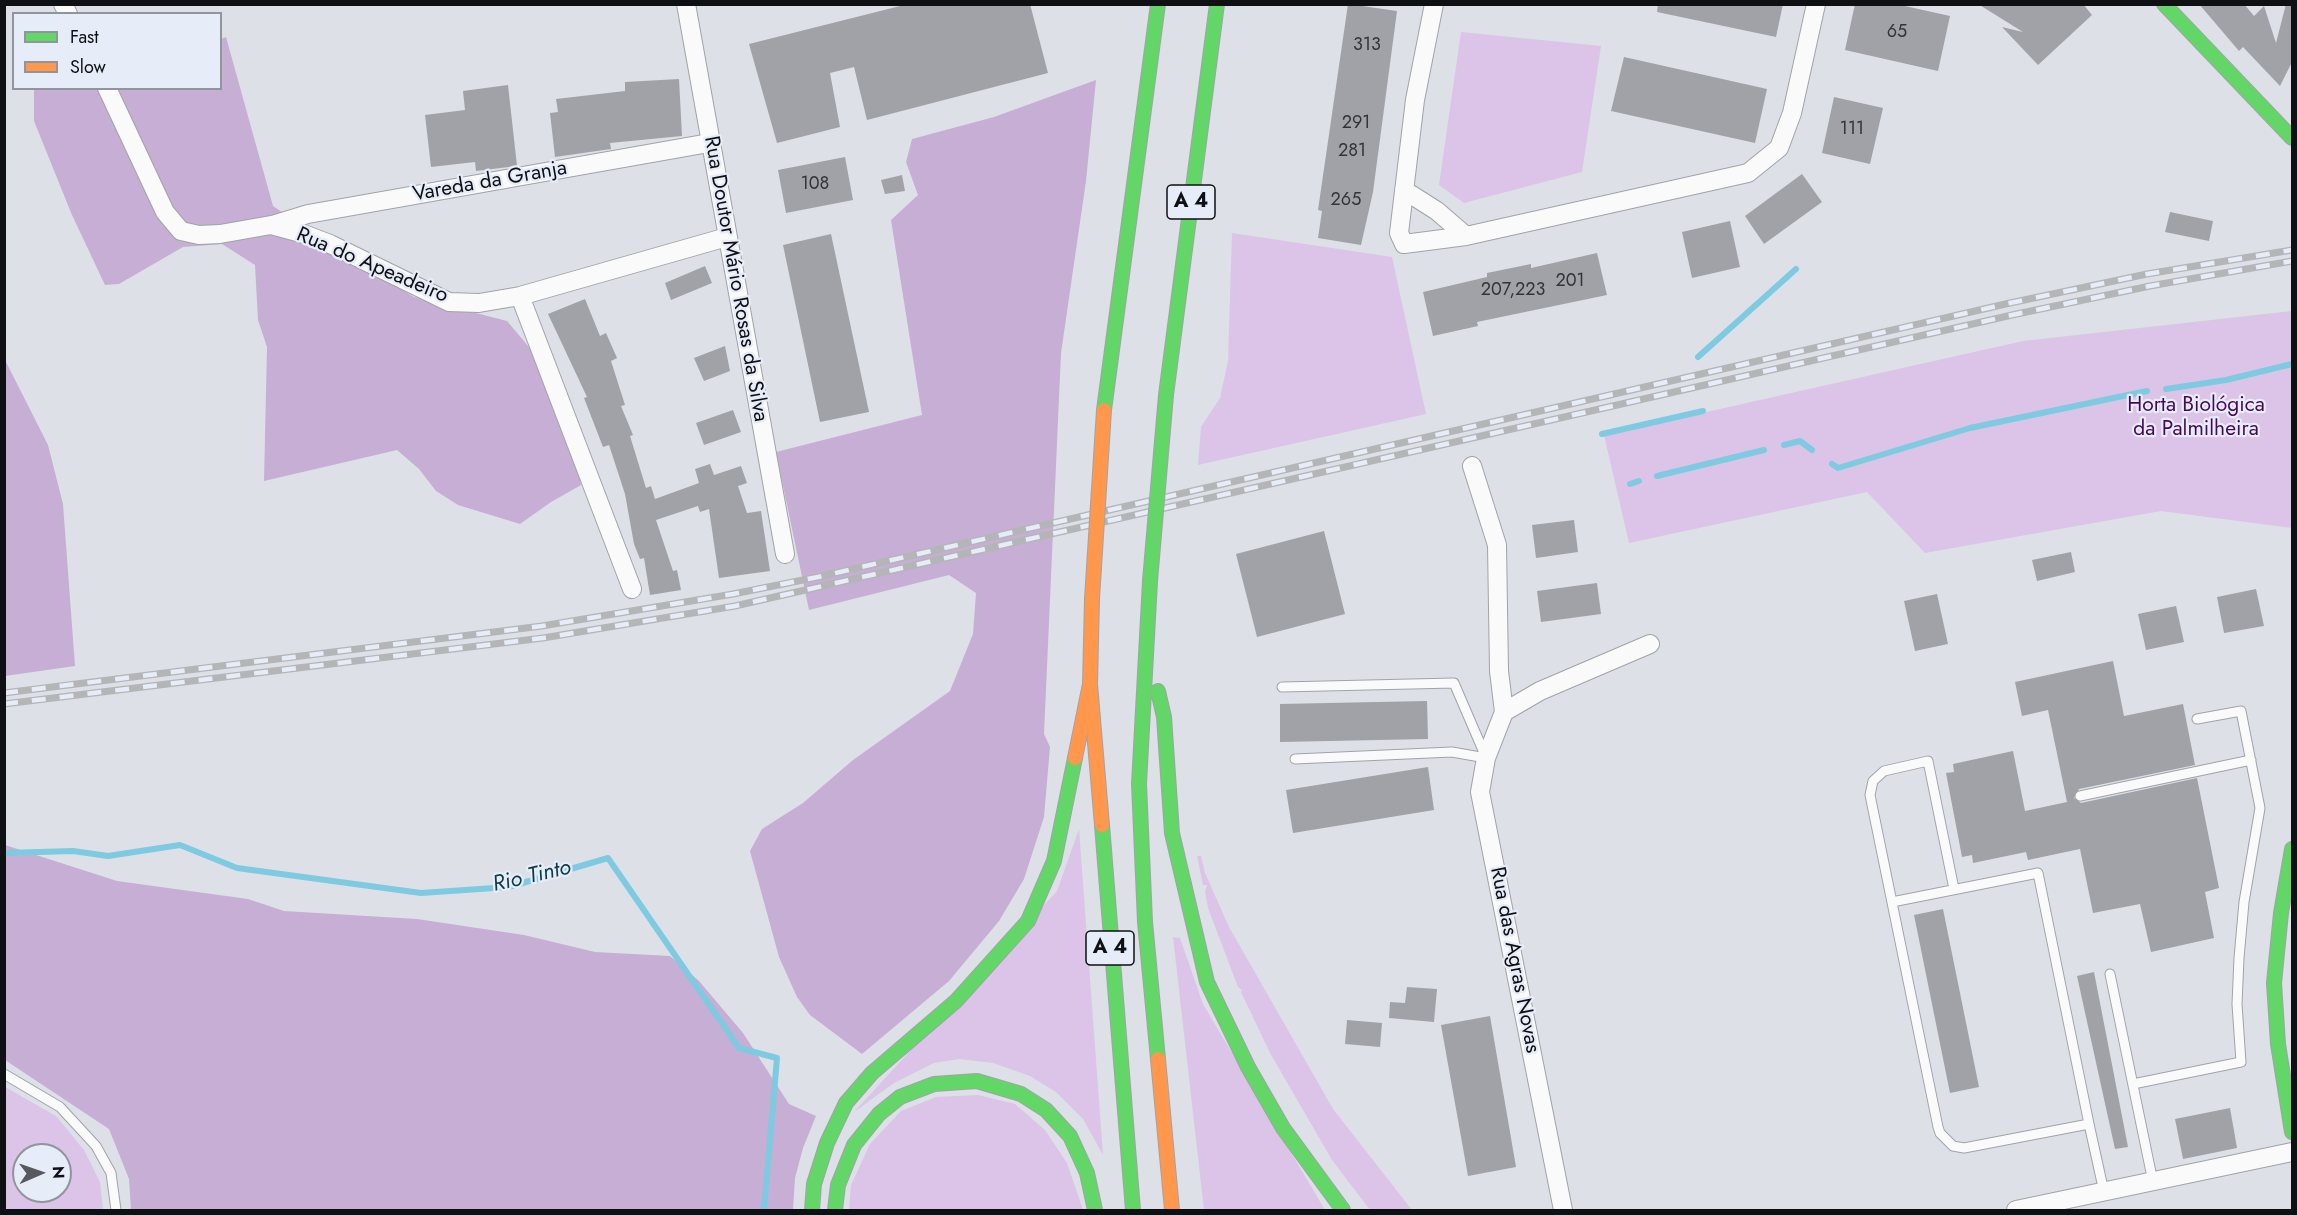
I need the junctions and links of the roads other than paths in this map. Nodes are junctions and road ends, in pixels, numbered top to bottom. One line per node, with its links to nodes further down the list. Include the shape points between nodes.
1 (686, 4): 9 (street, Rua Doutor Mário Rosas da Silva)
2 (1158, 4): 20 (main road, A 4, bridge, via 1104,410)
3 (1217, 4): 19 (main road, A 4, bridge, via 1166,395)
4 (1434, 4): 10 (street, via 1415,100)
5 (1816, 4): 12 (street, via 1792,113 1779,148 1748,173)
6 (2164, 4): 8 (main road)
7 (108, 90): 11 (street, Rua do Apeadeiro, via 165,212 182,231 220,234)
8 (2292, 138)
9 (710, 143): 11 (street, Vareda da Granja, via 308,214); 13 (street, Rua Doutor Mário Rosas da Silva)
10 (1404, 190): 12 (street); 12 (street, via 1399,233 1404,243)
11 (271, 225): 14 (street, Rua do Apeadeiro, via 330,243 449,302 479,303)
12 (1466, 236)
13 (727, 237): 14 (street, Rua do Apeadeiro); 16 (street, Rua Doutor Mário Rosas da Silva)
14 (520, 296): 17 (street)
15 (1472, 466): 22 (street, Rua das Agras Novas, via 1497,545 1499,671)
16 (785, 554)
17 (632, 589)
18 (1650, 644): 22 (street, via 1540,691)
19 (1147, 646): 44 (main road, A 4, via 1139,783 1144,910); 45 (main road, via 1164,717 1172,833 1207,982 1283,1128)
20 (1090, 684): 40 (main road, via 1054,861 1028,921 962,995 872,1073 846,1103 827,1143 814,1184); 43 (main road, A 4)
21 (1282, 687): 24 (lane, via 1454,683)
22 (1504, 712): 24 (street, Rua das Agras Novas)
23 (2197, 719): 26 (lane, via 2241,711)
24 (1486, 758): 25 (lane, via 1452,752); 46 (street, Rua das Agras Novas, via 1480,792)
25 (1295, 759)
26 (2251, 760): 27 (lane); 33 (lane, via 2260,808 2239,957 2241,1062)
27 (2080, 796)
28 (2292, 849): 35 (main road, via 2274,983 2278,1044)
29 (1954, 889): 30 (lane); 30 (lane, via 1928,761 1884,771 1871,785); 34 (lane, via 2038,873)
30 (1892, 902): 34 (lane, via 1938,1127 1944,1139 1953,1146 1970,1148)
31 (2110, 974): 33 (lane)
32 (4, 1074): 39 (lane, via 60,1107 96,1146 111,1173)
33 (2133, 1084): 37 (lane)
34 (2089, 1124): 38 (lane)
35 (2292, 1132)
36 (2292, 1152): 37 (street)
37 (2153, 1182): 38 (street)
38 (2104, 1192): 47 (street)
39 (117, 1210)
40 (812, 1210)
41 (835, 1210): 42 (main road, via 838,1185 854,1145 879,1114 900,1097 934,1084 977,1081 1021,1094 1046,1110 1070,1136 1087,1173)
42 (1095, 1210)
43 (1133, 1210)
44 (1172, 1210)
45 (1343, 1210)
46 (1563, 1210)
47 (2016, 1210)

